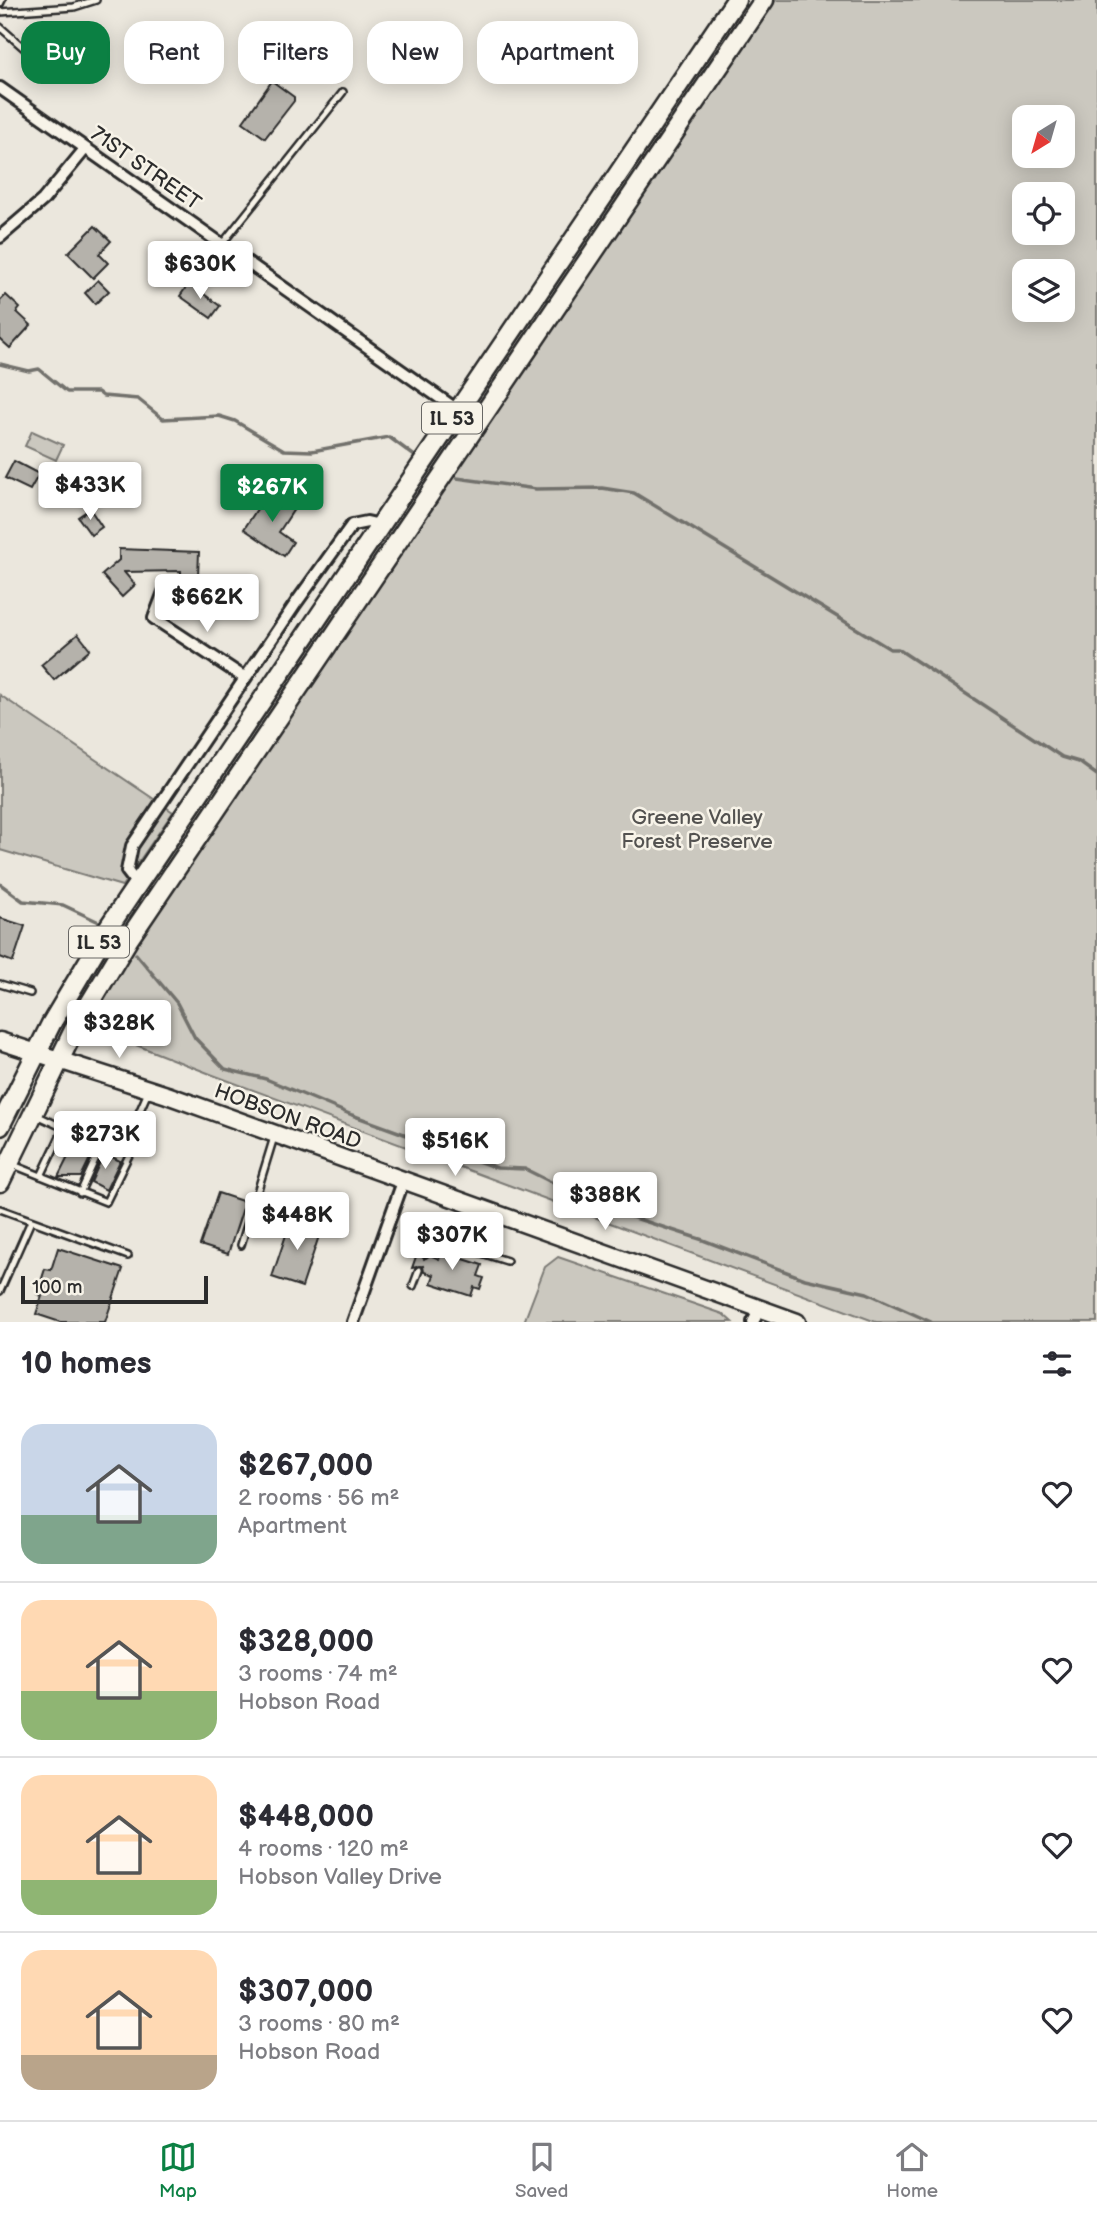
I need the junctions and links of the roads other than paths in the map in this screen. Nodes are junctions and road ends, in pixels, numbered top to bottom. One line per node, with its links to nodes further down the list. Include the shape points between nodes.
1 (96, 0): 4 (lane, via 74,7)
2 (736, 0): 12 (main road, IL 53)
3 (764, 0): 13 (main road, IL 53)
4 (0, 12)
5 (0, 27): 6 (lane)
6 (21, 45)
7 (0, 89): 9 (street, 71ST STREET)
8 (343, 92): 11 (lane)
9 (85, 149): 10 (street, via 43,200); 11 (street, 71ST STREET)
10 (0, 237)
11 (222, 244): 12 (street, 71ST STREET)
12 (458, 410): 13 (street, 71ST STREET); 14 (main road, IL 53)
13 (477, 424): 22 (main road, IL 53, via 178,864 94,996)
14 (380, 525): 16 (street, via 352,525); 17 (main road, IL 53)
15 (164, 592): 16 (street, via 154,618)
16 (245, 678): 17 (street, via 132,846 127,871)
17 (137, 884): 21 (main road, IL 53)
18 (0, 984): 19 (lane)
19 (30, 993)
20 (0, 1041): 21 (main road, HOBSON ROAD)
21 (36, 1052): 22 (main road, HOBSON ROAD); 25 (main road, IL 53)
22 (60, 1059): 23 (main road, HOBSON ROAD); 24 (main road, IL 53)
23 (150, 1089): 30 (lane); 31 (main road, HOBSON ROAD)
24 (32, 1113): 28 (lane); 32 (main road, IL 53)
25 (0, 1126)
26 (99, 1127): 27 (lane)
27 (110, 1127): 30 (lane); 36 (lane)
28 (64, 1128): 29 (lane); 33 (lane)
29 (82, 1128)
30 (131, 1131): 36 (lane, via 133,1147 106,1202)
31 (275, 1134): 34 (main road, HOBSON ROAD); 39 (lane)
32 (8, 1163): 33 (lane); 35 (main road, IL 53)
33 (41, 1176): 36 (lane)
34 (404, 1180): 46 (main road, HOBSON ROAD); 48 (street)
35 (0, 1182)
36 (80, 1193)
37 (0, 1209): 38 (lane)
38 (31, 1221): 41 (lane); 45 (lane)
39 (241, 1245)
40 (425, 1254): 42 (lane, via 428,1243 437,1239)
41 (128, 1256)
42 (507, 1261)
43 (419, 1270): 44 (lane)
44 (413, 1286)
45 (0, 1291)
46 (757, 1316): 47 (main road, HOBSON ROAD)
47 (788, 1321)
48 (353, 1322)

